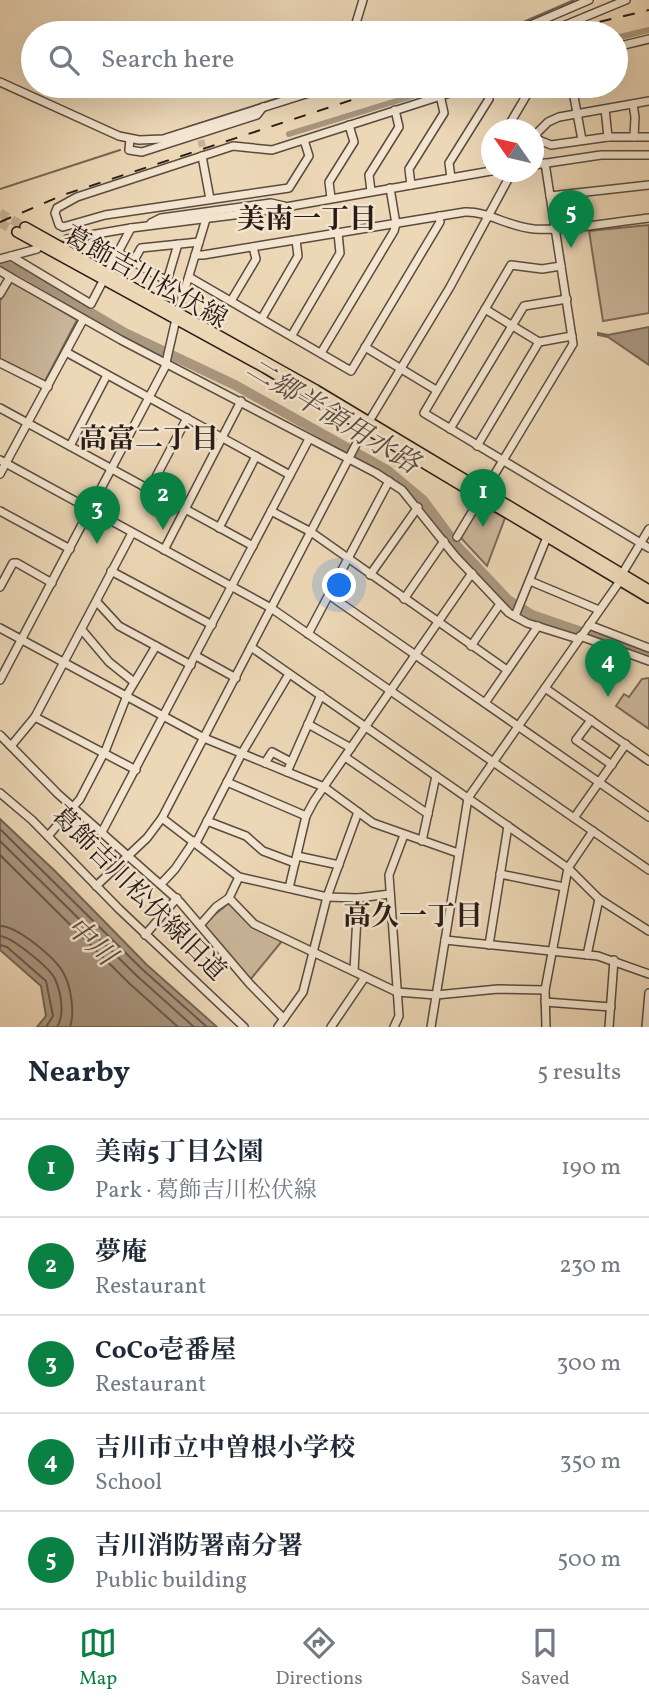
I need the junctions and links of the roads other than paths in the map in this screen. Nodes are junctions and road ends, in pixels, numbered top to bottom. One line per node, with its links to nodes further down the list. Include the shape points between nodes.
1 (363, 0): 6 (street)
2 (589, 0): 7 (street)
3 (615, 0): 5 (street)
4 (626, 0): 5 (street)
5 (597, 13): 8 (street)
6 (357, 21)
7 (540, 21)
8 (576, 21)
9 (649, 39): 10 (street)
10 (628, 44)
11 (0, 82): 12 (street)
12 (21, 91)
13 (36, 98): 32 (street)
14 (293, 98): 22 (street)
15 (431, 98): 24 (street)
16 (441, 98): 42 (street, via 444,113 409,169)
17 (489, 98): 40 (street, via 449,163)
18 (525, 98): 26 (street)
19 (574, 98): 25 (street)
20 (649, 101): 21 (street)
21 (633, 104): 23 (street); 30 (street)
22 (264, 107): 32 (street, via 163,139); 32 (street, via 257,115 201,137 142,152 129,150)
23 (605, 109): 25 (street); 29 (street)
24 (395, 110): 27 (street); 45 (street, via 400,127 369,175)
25 (576, 114): 28 (street); 34 (street)
26 (512, 119)
27 (349, 125): 33 (street); 47 (street, via 354,142 329,182)
28 (544, 126)
29 (608, 137): 30 (street); 34 (street)
30 (634, 137): 31 (street)
31 (649, 137)
32 (130, 139)
33 (304, 140): 37 (street, via 272,150 233,146); 48 (street, via 309,156 289,188)
34 (582, 140): 35 (street, via 551,145)
35 (544, 142)
36 (649, 155): 38 (street, via 601,155)
37 (202, 156): 48 (street); 48 (street, via 77,197 55,213 64,227 105,215)
38 (545, 163): 46 (street)
39 (481, 173): 40 (street)
40 (451, 178): 42 (street)
41 (507, 182): 52 (street)
42 (411, 185): 44 (street)
43 (649, 185): 46 (street)
44 (390, 188): 45 (street); 55 (street)
45 (371, 191): 47 (street)
46 (550, 196): 58 (street)
47 (331, 198): 49 (street)
48 (212, 201): 50 (street)
49 (289, 206): 50 (street, via 271,203); 54 (street)
50 (215, 212): 56 (street, via 161,219)
51 (439, 216): 52 (street, via 472,212); 55 (street); 88 (street)
52 (488, 216): 58 (street, via 520,227); 93 (street)
53 (649, 218): 58 (street)
54 (206, 219): 56 (street); 63 (street)
55 (396, 224): 60 (street); 90 (street)
56 (140, 227): 57 (street)
57 (131, 228): 61 (street); 67 (street)
58 (555, 228): 72 (street)
59 (21, 230): 74 (main road, 葛飾吉川松伏線)
60 (338, 233): 62 (street); 85 (street, via 340,253)
61 (67, 239)
62 (296, 240): 65 (street); 82 (street, via 298,256)
63 (199, 242): 64 (street); 68 (street)
64 (178, 244): 71 (street, via 141,248); 71 (street, via 167,281)
65 (253, 247): 68 (street); 79 (street, via 256,258)
66 (37, 249): 69 (street)
67 (118, 253): 71 (street); 74 (street)
68 (195, 255): 76 (street)
69 (11, 256): 70 (street); 74 (street, via 91,304)
70 (0, 259)
71 (133, 262)
72 (561, 266): 78 (street); 80 (street, via 511,265)
73 (0, 271): 75 (street)
74 (106, 276): 81 (main road, 葛飾吉川松伏線)
75 (10, 277): 77 (street); 83 (street)
76 (189, 277): 79 (street); 81 (street)
77 (0, 294)
78 (566, 299): 84 (street, via 524,306); 86 (street)
79 (231, 300): 82 (street)
80 (485, 309): 84 (street); 96 (street)
81 (177, 315): 91 (street); 102 (main road, 葛飾吉川松伏線)
82 (262, 318): 85 (street)
83 (83, 320): 89 (street); 91 (street)
84 (512, 325): 87 (street); 103 (street)
85 (292, 335): 90 (street)
86 (572, 336): 87 (street); 111 (street, via 571,348)
87 (539, 342): 107 (street)
88 (365, 347): 90 (street, via 351,371); 93 (street)
89 (66, 352): 94 (street); 95 (street)
90 (321, 353)
91 (167, 357): 97 (street); 98 (street)
92 (0, 363): 95 (street)
93 (400, 368): 96 (street); 102 (street)
94 (107, 375): 97 (street); 106 (street)
95 (48, 387): 101 (street)
96 (436, 390): 103 (street, via 424,413)
97 (149, 397): 100 (street); 112 (street)
98 (241, 401): 104 (street); 105 (street)
99 (0, 408): 101 (street)
100 (187, 418): 104 (street); 116 (street)
101 (28, 423): 106 (street); 110 (street)
102 (366, 425): 108 (street); 117 (main road, 葛飾吉川松伏線)
103 (450, 429): 107 (street)
104 (222, 437): 109 (street); 120 (street)
105 (309, 439): 108 (street); 114 (street)
106 (70, 446): 112 (street)
107 (477, 446): 111 (street)
108 (351, 454): 115 (street); 125 (street)
109 (256, 456): 114 (street); 123 (street)
110 (3, 461): 113 (street); 119 (street)
111 (504, 461): 117 (street); 130 (street)
112 (112, 469): 116 (street); 119 (street)
113 (0, 474)
114 (290, 475): 121 (street)
115 (389, 481): 118 (street); 135 (street)
116 (149, 490): 120 (street)
117 (483, 495): 127 (street); 128 (main road, 葛飾吉川松伏線); 139 (main road, 葛飾吉川松伏線)
118 (418, 507): 129 (street); 138 (street)
119 (90, 509): 126 (street); 133 (street)
120 (185, 509): 123 (street); 134 (street)
121 (271, 510): 125 (street); 131 (street)
122 (0, 511): 133 (street)
123 (219, 528): 131 (street)
124 (649, 529): 130 (street)
125 (311, 532): 135 (street); 150 (street)
126 (132, 533): 134 (street); 136 (street)
127 (457, 537)
128 (547, 537): 139 (main road, 葛飾吉川松伏線); 140 (street)
129 (444, 541): 137 (street); 146 (street)
130 (641, 543): 132 (street); 139 (street)
131 (253, 546): 142 (street)
132 (649, 548)
133 (70, 549): 141 (street)
134 (164, 550): 142 (street)
135 (348, 559): 138 (street); 145 (street)
136 (111, 571): 148 (street); 154 (street)
137 (472, 573): 149 (street); 153 (street)
138 (370, 575): 146 (street)
139 (621, 577): 144 (main road, 葛飾吉川松伏線); 147 (main road, 葛飾吉川松伏線); 151 (street)
140 (530, 581): 151 (street); 152 (street)
141 (52, 583): 143 (street, via 17,563); 161 (street)
142 (232, 586): 150 (street); 154 (street)
143 (0, 587)
144 (649, 590)
145 (329, 595): 159 (street); 166 (street)
146 (404, 598): 153 (street)
147 (649, 598)
148 (97, 602): 158 (street); 162 (street, via 120,626)
149 (500, 604): 152 (street); 163 (street)
150 (271, 608): 159 (street); 164 (street)
151 (599, 610): 156 (street)
152 (515, 616): 155 (street)
153 (437, 622): 163 (street); 166 (street)
154 (212, 625): 167 (street)
155 (538, 626): 160 (street); 171 (street)
156 (587, 626): 160 (street); 165 (street)
157 (0, 628): 161 (street)
158 (82, 630): 169 (street); 175 (street, via 109,662)
159 (308, 634): 177 (street)
160 (579, 637): 168 (street); 176 (street)
161 (22, 640): 169 (street); 174 (street)
162 (156, 646): 170 (street); 175 (street)
163 (471, 646): 171 (street)
164 (251, 648): 172 (street); 173 (street)
165 (649, 648)
166 (415, 654): 177 (street); 180 (street)
167 (196, 656): 170 (street); 173 (street)
168 (649, 661)
169 (65, 663): 179 (street); 182 (street)
170 (191, 665): 181 (street)
171 (507, 670): 180 (street)
172 (289, 674): 178 (street); 193 (street)
173 (236, 678): 187 (street)
174 (0, 680)
175 (134, 682): 179 (street)
176 (545, 688): 183 (street); 186 (street)
177 (391, 690): 185 (street); 197 (street)
178 (321, 695): 184 (street); 185 (street)
179 (127, 696): 181 (street); 192 (street)
180 (485, 703): 186 (street)
181 (163, 717): 187 (street); 200 (street)
182 (35, 718): 190 (street); 192 (street)
183 (591, 720): 189 (street); 199 (street, via 576,740)
184 (308, 724): 191 (street); 196 (street)
185 (366, 726): 191 (street); 202 (street)
186 (519, 726): 197 (street); 204 (street)
187 (204, 738): 193 (street); 213 (street)
188 (1, 739): 190 (street)
189 (626, 744): 195 (street); 199 (street)
190 (11, 746): 208 (street)
191 (352, 748): 194 (street)
192 (104, 753): 200 (street); 208 (street)
193 (242, 753): 198 (street); 203 (street)
194 (345, 757): 205 (street); 210 (street)
195 (649, 761)
196 (291, 762): 198 (street, via 272,752); 201 (street)
197 (493, 762): 207 (street); 214 (street)
198 (265, 763): 201 (street)
199 (612, 765): 204 (street)
200 (136, 770): 218 (street)
201 (287, 772): 205 (street)
202 (436, 776): 207 (street); 210 (street)
203 (227, 782): 211 (street); 215 (street)
204 (599, 782): 212 (street); 214 (street)
205 (324, 787): 209 (street); 211 (street)
206 (0, 793): 219 (street, 葛飾吉川松伏線旧道)
207 (468, 798): 216 (street); 223 (street)
208 (73, 808): 218 (street); 219 (street)
209 (358, 812): 220 (street); 226 (street)
210 (428, 814): 221 (street)
211 (306, 816): 225 (street)
212 (649, 817)
213 (162, 818): 222 (street); 224 (street)
214 (574, 818): 217 (street)
215 (207, 821): 222 (street); 225 (street, via 246,836 263,851)
216 (508, 826): 227 (street); 229 (street)
217 (593, 831): 227 (street); 228 (street)
218 (102, 832): 224 (street)
219 (48, 835): 232 (street, 葛飾吉川松伏線旧道)
220 (404, 835): 221 (street); 235 (street, via 389,875)
221 (422, 841): 223 (street)
222 (195, 842): 230 (street); 231 (street)
223 (458, 853): 244 (street)
224 (128, 855): 231 (street); 232 (street)
225 (296, 860): 226 (street); 234 (street)
226 (339, 865): 236 (street)
227 (568, 868): 233 (street); 240 (street)
228 (649, 870)
229 (500, 874): 233 (street); 245 (street)
230 (239, 877): 234 (street); 238 (street)
231 (160, 884): 237 (street)
232 (96, 886): 243 (street, 葛飾吉川松伏線旧道)
233 (564, 887): 247 (street)
234 (289, 888): 236 (street)
235 (390, 894): 239 (street); 254 (street)
236 (327, 897): 239 (street); 246 (street)
237 (177, 898): 241 (street); 243 (street)
238 (229, 898): 241 (street); 246 (street, via 254,924)
239 (358, 898): 250 (street)
240 (599, 899): 242 (street); 248 (street)
241 (201, 924): 259 (street)
242 (649, 931)
243 (145, 934): 260 (street, 葛飾吉川松伏線旧道)
244 (445, 940): 245 (street); 255 (street)
245 (489, 944): 247 (street)
246 (313, 951): 250 (street); 259 (street, via 303,992)
247 (552, 951): 248 (street); 253 (street)
248 (587, 954): 249 (street)
249 (614, 960): 251 (street); 258 (street)
250 (354, 971): 252 (street)
251 (649, 974)
252 (365, 977): 254 (street); 262 (street)
253 (545, 990): 255 (street, via 509,988); 257 (street)
254 (397, 992): 255 (street); 263 (street, via 399,1016)
255 (436, 995): 264 (street)
256 (649, 996): 267 (street)
257 (545, 1002): 258 (street); 265 (street)
258 (611, 1007): 266 (street)
259 (282, 1022): 261 (street)
260 (244, 1027)
261 (291, 1027)
262 (331, 1027)
263 (394, 1027)
264 (431, 1027)
265 (546, 1027)
266 (609, 1027)
267 (646, 1027)

